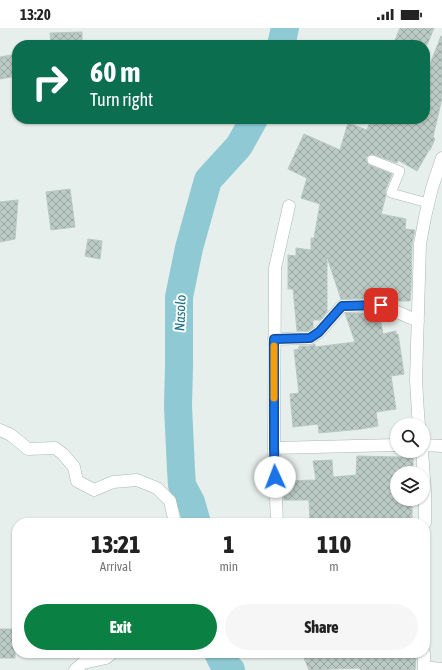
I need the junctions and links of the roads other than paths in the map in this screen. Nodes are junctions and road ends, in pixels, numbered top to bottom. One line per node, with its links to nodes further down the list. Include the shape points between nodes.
1 (442, 158): 3 (street)
2 (372, 160): 3 (lane, via 400,171 391,193)
3 (428, 203): 5 (street, via 420,244)
4 (290, 206): 6 (street, via 275,268)
5 (418, 321): 6 (street, via 381,305 342,306 319,332 310,338); 7 (street, via 416,380)
6 (274, 339): 12 (street)
7 (418, 418)
8 (0, 430): 14 (street, via 12,435 28,449 55,448 74,467 77,481 94,490 113,482 138,480 157,488 170,501)
9 (390, 445): 12 (street)
10 (430, 445): 11 (street)
11 (442, 446)
12 (274, 448): 15 (street)
13 (423, 458): 16 (street)
14 (173, 518)
15 (277, 518)
16 (425, 518)
17 (106, 658): 21 (street, via 83,663)
18 (424, 658): 19 (street)
19 (424, 669): 20 (street)
20 (442, 669)
21 (75, 670)

